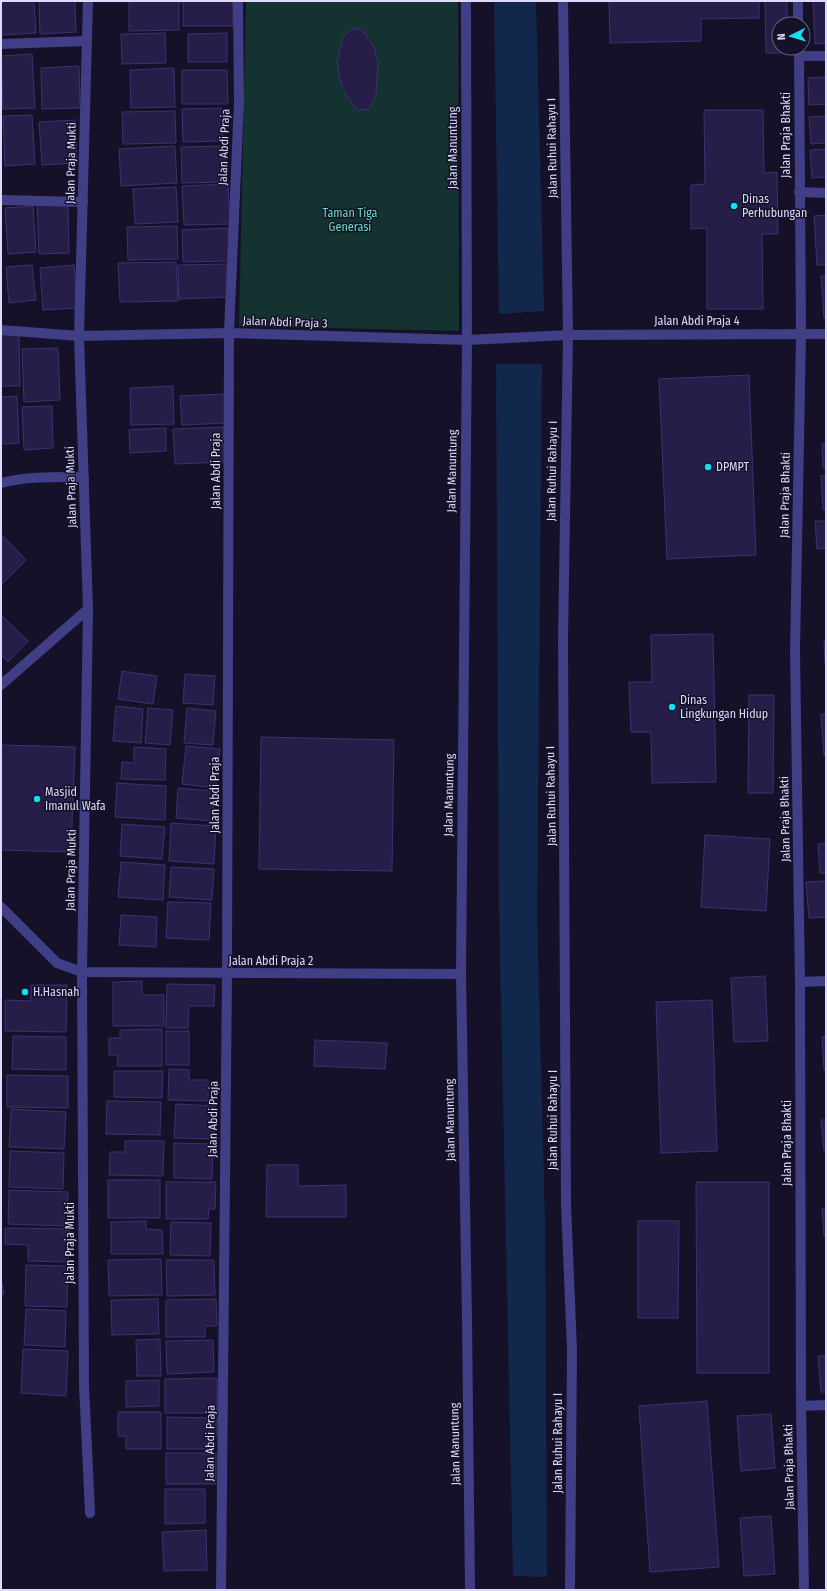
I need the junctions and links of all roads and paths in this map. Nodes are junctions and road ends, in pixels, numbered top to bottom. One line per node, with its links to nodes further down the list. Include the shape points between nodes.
1 (88, 1): 7 (street, Jalan Praja Mukti)
2 (238, 1): 17 (street, Jalan Abdi Praja, via 239,102)
3 (466, 1): 22 (street, Jalan Manuntung)
4 (563, 1): 20 (street, Jalan Ruhui Rahayu I)
5 (798, 1): 6 (street)
6 (798, 16)
7 (86, 41): 8 (street); 15 (street, Jalan Praja Mukti)
8 (1, 44)
9 (811, 54): 11 (street)
10 (799, 56): 12 (street, Jalan Praja Bhakti)
11 (826, 56)
12 (799, 192): 13 (street); 18 (street, Jalan Praja Bhakti)
13 (826, 193)
14 (1, 200): 15 (street)
15 (83, 202): 21 (street, Jalan Praja Mukti)
16 (1, 330): 21 (street, Jalan Abdi Praja 3)
17 (229, 333): 21 (street, Jalan Abdi Praja 3); 22 (street, Jalan Abdi Praja 3); 29 (street, Jalan Abdi Praja)
18 (800, 334): 19 (street, Jalan Abdi Praja 4); 20 (street, Jalan Abdi Praja 4); 32 (street, Jalan Praja Bhakti, via 795,651)
19 (826, 334)
20 (568, 335): 22 (street, Jalan Abdi Praja 3); 38 (street, Jalan Ruhui Rahayu I, via 563,648 566,1204 572,1350)
21 (79, 336): 23 (street, Jalan Praja Mukti)
22 (467, 340): 30 (street, Jalan Manuntung)
23 (84, 477): 24 (street, via 38,477); 25 (street, Jalan Praja Mukti)
24 (1, 483)
25 (88, 609): 26 (street); 28 (street, Jalan Praja Mukti)
26 (1, 685)
27 (1, 907): 28 (street, via 57,963)
28 (82, 972): 29 (street, Jalan Abdi Praja 2); 35 (street, Jalan Praja Mukti, via 84,1385)
29 (227, 974): 30 (street, Jalan Abdi Praja 2); 36 (street, Jalan Abdi Praja)
30 (461, 974): 37 (street, Jalan Manuntung)
31 (826, 981): 32 (street)
32 (800, 982): 34 (street, Jalan Praja Bhakti)
33 (826, 1405): 34 (street)
34 (801, 1406): 39 (street, Jalan Praja Bhakti)
35 (90, 1513)
36 (221, 1590)
37 (470, 1590)
38 (570, 1590)
39 (804, 1590)

